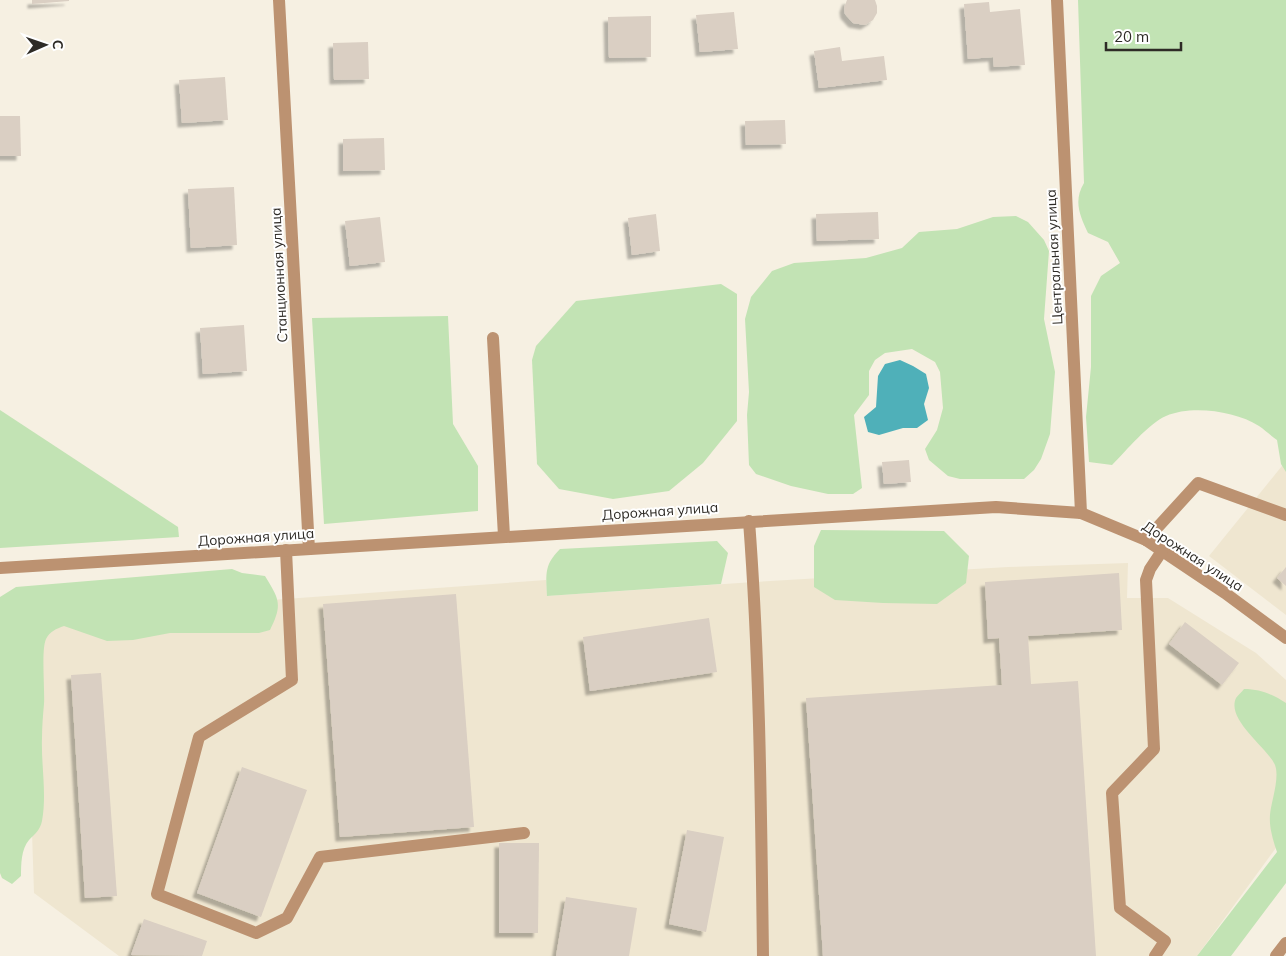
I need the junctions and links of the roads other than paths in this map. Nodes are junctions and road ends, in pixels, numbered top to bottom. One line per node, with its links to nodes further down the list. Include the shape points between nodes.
1 (279, 0): 9 (street, Станционная улица)
2 (1057, 0): 4 (street, Центральная улица)
3 (493, 338): 7 (street)
4 (1081, 513): 6 (street, Дорожная улица, via 996,507); 8 (street, Дорожная улица)
5 (1286, 515): 8 (street, via 1198,483)
6 (749, 521): 7 (street, Дорожная улица); 16 (street, via 761,761)
7 (504, 536): 9 (street, Дорожная улица)
8 (1146, 540): 11 (street, Дорожная улица)
9 (309, 548): 10 (street, Дорожная улица)
10 (286, 550): 12 (street, Дорожная улица); 14 (street, via 292,680 199,737 157,894 256,932 287,918 320,857)
11 (1162, 551): 13 (street, Дорожная улица); 17 (street, via 1146,580 1154,749 1112,793 1120,908 1165,941)
12 (0, 568)
13 (1286, 638)
14 (524, 833)
15 (1286, 943): 18 (street)
16 (762, 956)
17 (1155, 956)
18 (1276, 956)

